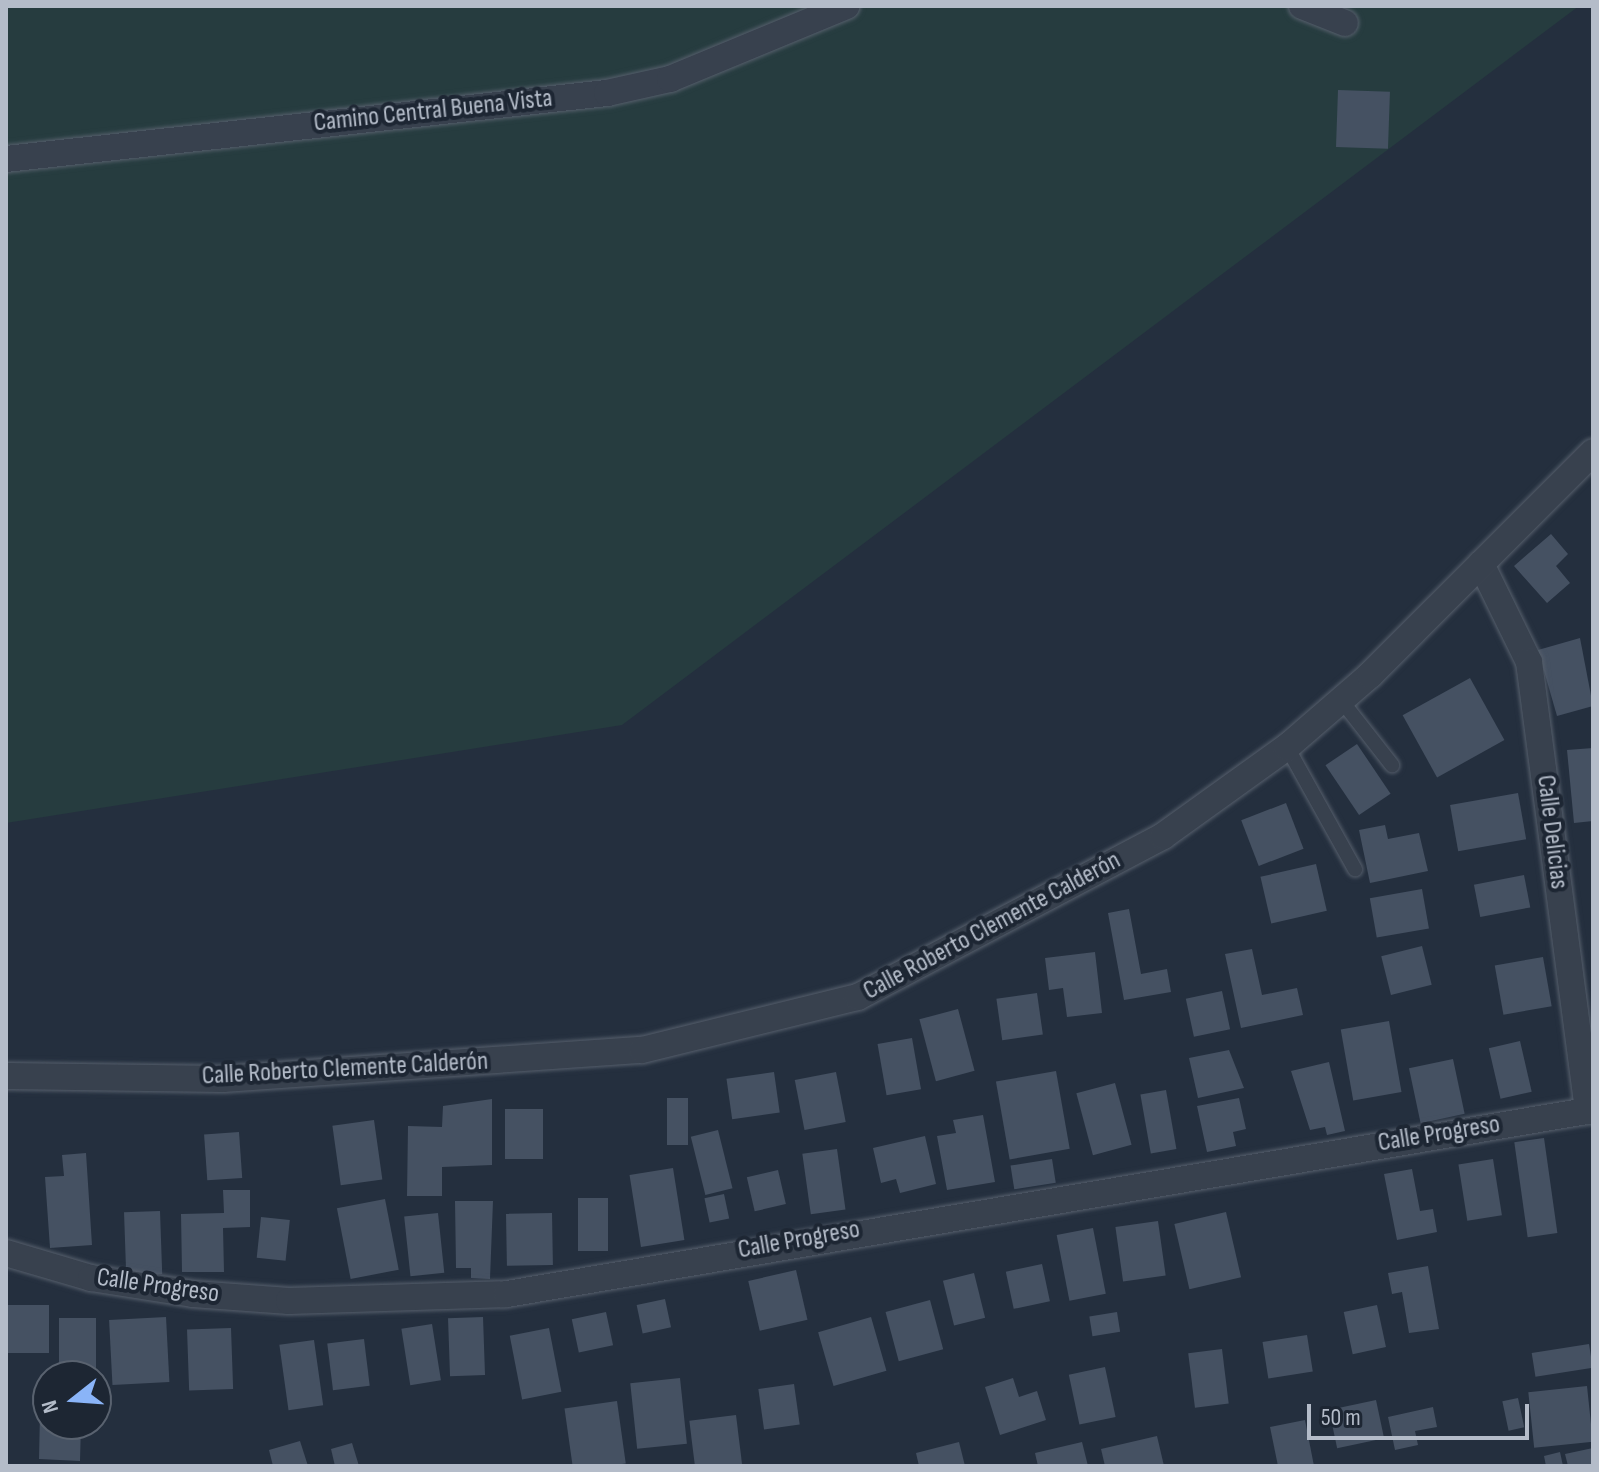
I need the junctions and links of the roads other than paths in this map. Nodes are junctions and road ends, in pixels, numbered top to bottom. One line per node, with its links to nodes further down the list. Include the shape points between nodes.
1 (846, 6): 4 (street, Camino Central Buena Vista, via 670,79 607,93)
2 (1302, 6): 3 (street)
3 (1345, 23)
4 (6, 159)
5 (1593, 452): 6 (street, Calle Roberto Clemente Calderón)
6 (1481, 564): 7 (street, Calle Roberto Clemente Calderón); 12 (street, Calle Delicias, via 1529,662)
7 (1341, 700): 8 (street, Calle Roberto Clemente Calderón); 9 (lane)
8 (1287, 747): 10 (lane); 11 (street, Calle Roberto Clemente Calderón, via 1163,836 858,997 642,1050 223,1079)
9 (1392, 765)
10 (1355, 869)
11 (6, 1076)
12 (1590, 1111): 13 (street, Calle Progreso, via 507,1294 289,1301 193,1294 91,1278)
13 (6, 1253)

